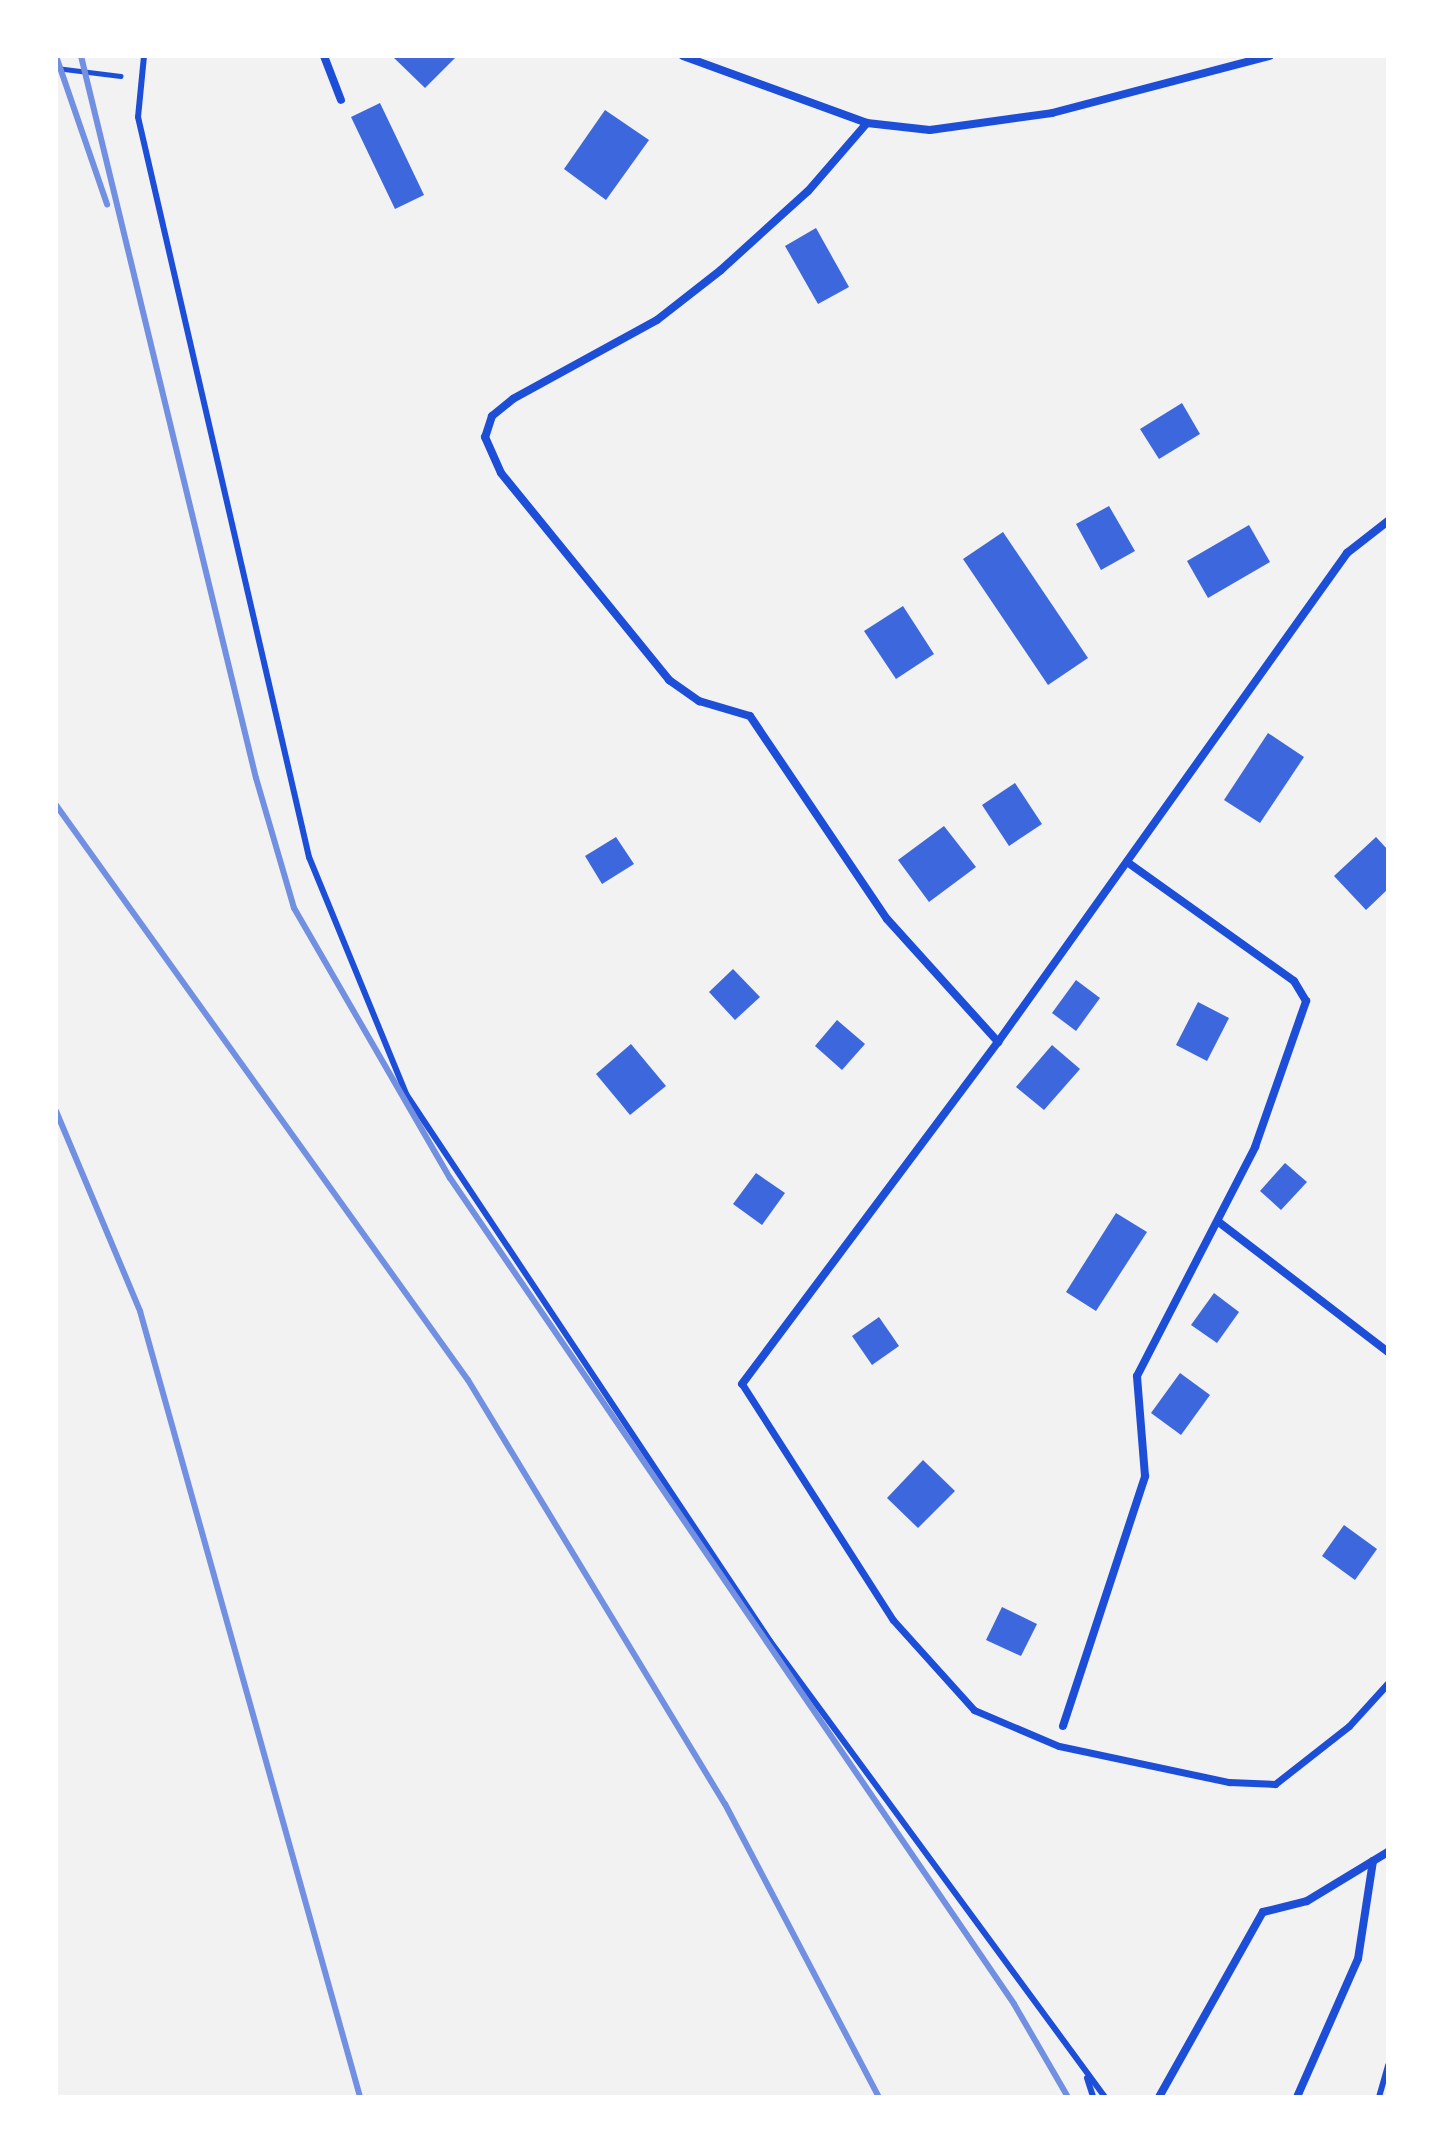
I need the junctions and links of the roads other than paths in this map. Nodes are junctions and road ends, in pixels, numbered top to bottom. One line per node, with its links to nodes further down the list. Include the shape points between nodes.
1 (144, 56): 18 (lane, via 138,117 309,857 406,1094 770,1641)
2 (324, 56): 5 (street)
3 (683, 56): 6 (street)
4 (1270, 56): 6 (street, via 1052,113 930,130)
5 (341, 100)
6 (867, 123): 9 (street, via 808,191 721,270 657,320 513,399 492,416 485,437 501,473 669,680 699,701 750,716 887,919)
7 (1388, 521): 8 (street, via 1347,553)
8 (1127, 862): 9 (street); 10 (street, via 1294,981 1306,1001 1255,1147)
9 (998, 1042): 12 (street)
10 (1220, 1223): 11 (street); 14 (street, via 1137,1376 1145,1476)
11 (1388, 1352)
12 (742, 1384): 13 (street, via 893,1620 974,1710 1059,1746 1229,1782 1275,1784 1349,1726)
13 (1388, 1683)
14 (1063, 1726)
15 (1388, 1852): 16 (street)
16 (1373, 1861): 21 (street, via 1307,1901 1263,1912); 22 (street, via 1358,1959)
17 (1388, 2065): 23 (lane)
18 (1084, 2069): 19 (lane); 20 (lane)
19 (1093, 2097)
20 (1105, 2097)
21 (1159, 2097)
22 (1297, 2097)
23 (1379, 2097)

